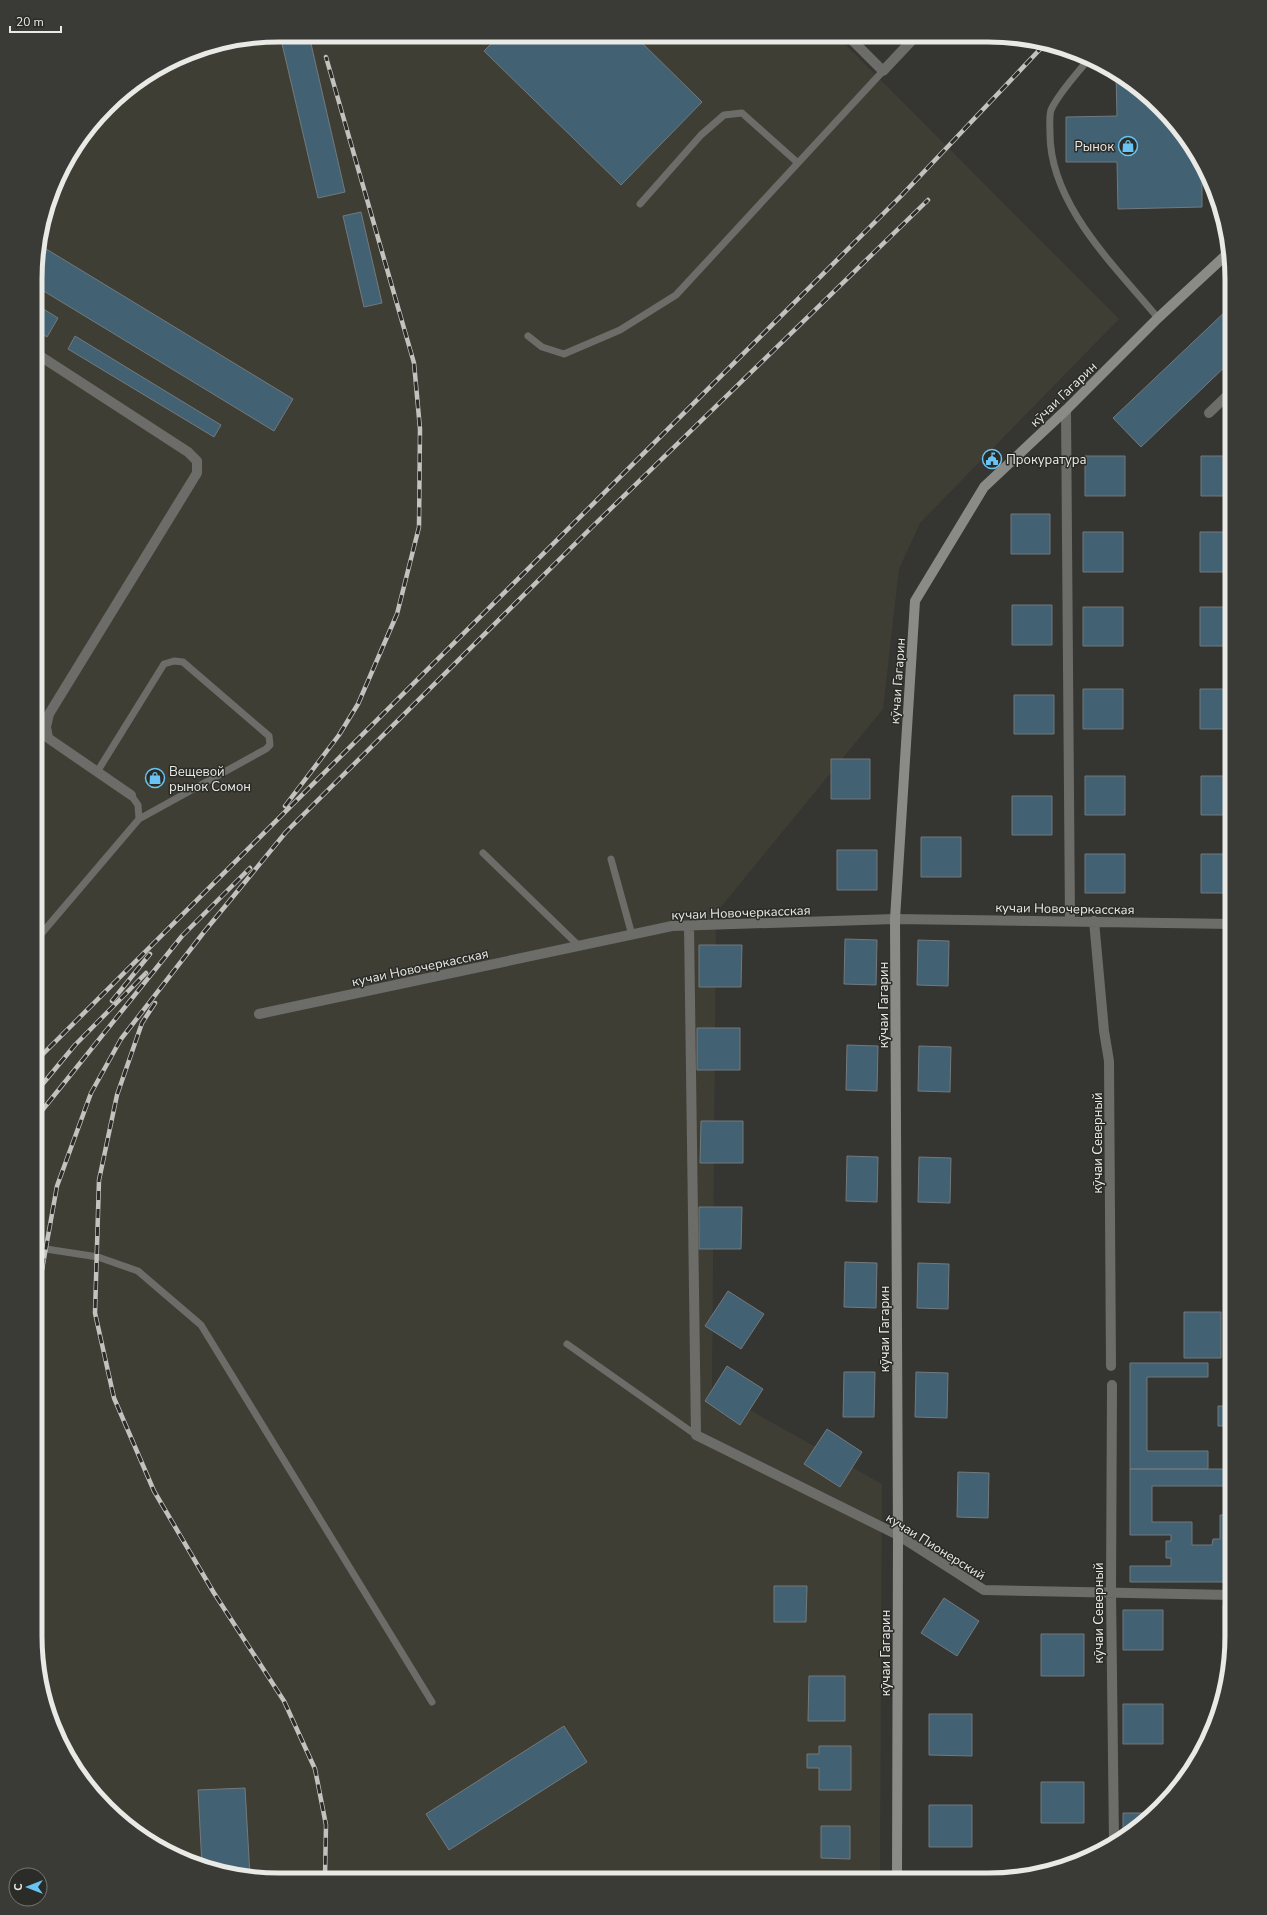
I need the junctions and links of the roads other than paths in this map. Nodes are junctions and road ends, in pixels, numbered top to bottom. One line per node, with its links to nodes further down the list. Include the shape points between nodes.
1 (854, 42): 4 (street)
2 (910, 42): 4 (street)
3 (1086, 63): 8 (lane, via 1051,111 1050,144 1059,181 1077,220)
4 (883, 71): 5 (lane)
5 (798, 163): 6 (lane, via 742,113 724,115 701,135); 9 (lane, via 676,295 620,330 564,354 542,347)
6 (640, 204)
7 (1224, 257): 8 (main road, кӯчаи Гагарин)
8 (1158, 318): 12 (main road, кӯчаи Гагарин)
9 (528, 336)
10 (42, 357): 14 (street, via 188,452 197,462 197,474 49,714 46,727 48,738)
11 (1225, 398): 13 (street)
12 (1066, 410): 19 (main road, кӯчаи Гагарин, via 984,487 915,601); 20 (street)
13 (1209, 413)
14 (97, 772): 15 (street); 16 (lane, via 164,664 174,661 183,662 269,736 270,744 266,749)
15 (131, 795): 16 (lane, via 138,806)
16 (139, 819): 24 (lane)
17 (483, 853): 26 (lane)
18 (611, 859): 25 (lane)
19 (895, 919): 20 (street, кучаи Новочеркасская); 23 (street, кучаи Новочеркасская); 33 (main road, кӯчаи Гагарин)
20 (1070, 921): 21 (street, кучаи Новочеркасская)
21 (1094, 921): 22 (street, кучаи Новочеркасская); 30 (street, кӯчаи Северный, via 1109,1061)
22 (1225, 924)
23 (689, 926): 25 (street, кучаи Новочеркасская, via 672,926); 32 (street)
24 (42, 933)
25 (632, 935): 26 (street, кучаи Новочеркасская)
26 (579, 946): 27 (street, кучаи Новочеркасская)
27 (259, 1014)
28 (42, 1250): 36 (lane, via 98,1257 138,1271 201,1325)
29 (567, 1344): 32 (lane)
30 (1111, 1366)
31 (1112, 1385): 34 (street, кӯчаи Северный)
32 (696, 1435): 33 (street, кучаи Пионерский)
33 (898, 1535): 34 (street, кучаи Пионерский, via 984,1590); 38 (main road, кӯчаи Гагарин)
34 (1111, 1592): 35 (street, кучаи Пионерский); 37 (street, кӯчаи Северный)
35 (1225, 1595)
36 (432, 1702)
37 (1114, 1837)
38 (897, 1873)

